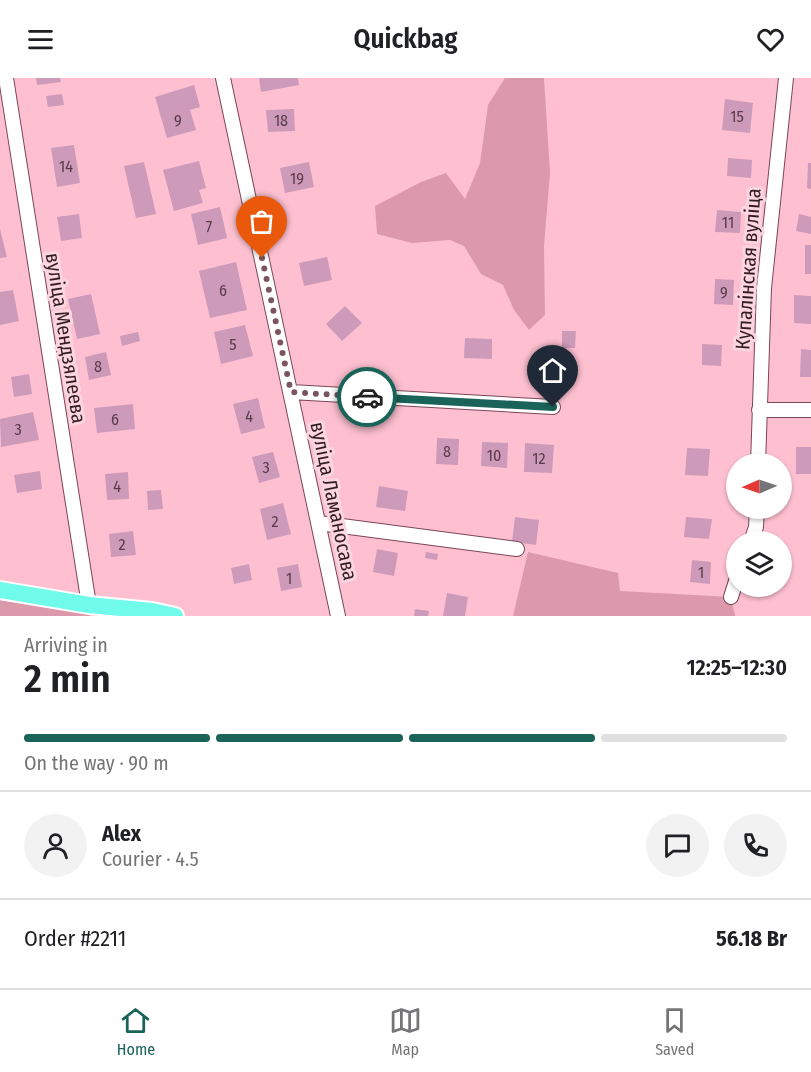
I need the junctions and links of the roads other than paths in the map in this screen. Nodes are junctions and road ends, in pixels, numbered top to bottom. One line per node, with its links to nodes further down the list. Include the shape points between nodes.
1 (6, 78): 12 (street, вуліца Мендзялеева)
2 (223, 78): 4 (street, вуліца Ламаносава)
3 (786, 78): 6 (street, Купалінская вуліца, via 765,288)
4 (291, 392): 5 (street); 9 (street, вуліца Ламаносава)
5 (553, 407)
6 (759, 410): 7 (street); 8 (street, Купалінская вуліца)
7 (811, 410)
8 (758, 453)
9 (319, 523): 10 (street); 15 (street, вуліца Ламаносава)
10 (517, 549)
11 (0, 590): 12 (main road)
12 (89, 605): 13 (main road)
13 (152, 614): 14 (main road)
14 (175, 616)
15 (338, 616)

